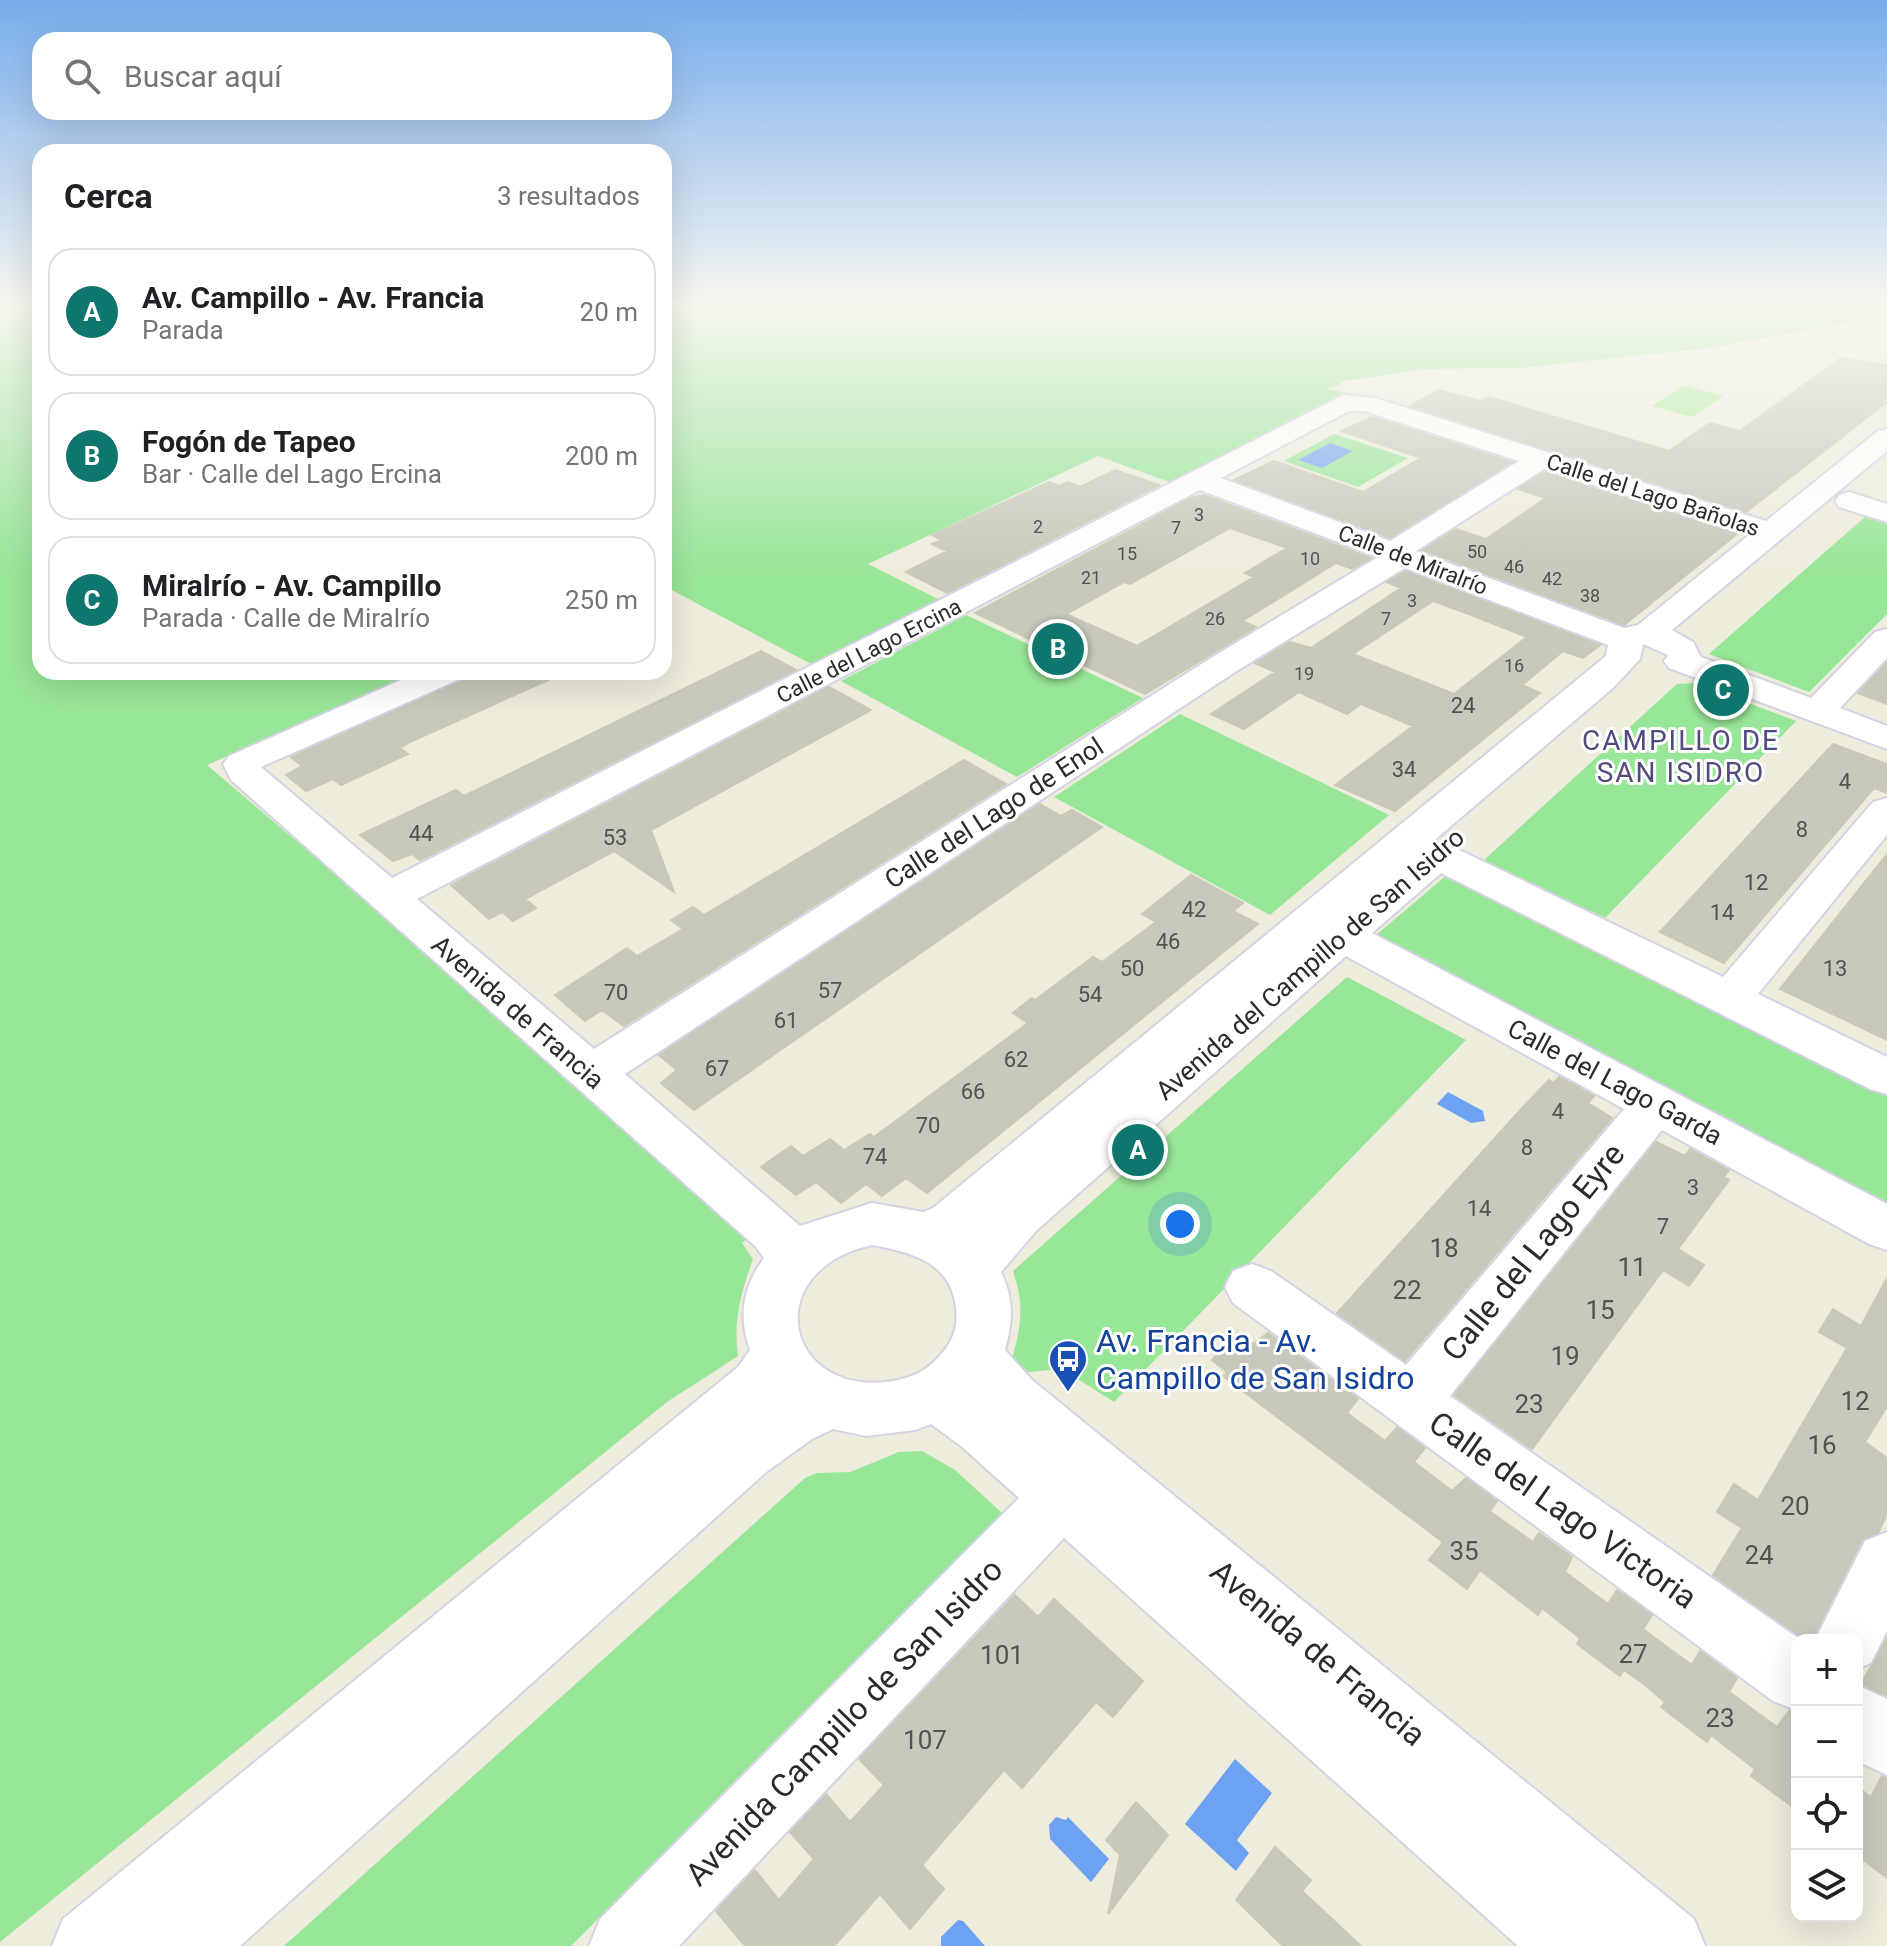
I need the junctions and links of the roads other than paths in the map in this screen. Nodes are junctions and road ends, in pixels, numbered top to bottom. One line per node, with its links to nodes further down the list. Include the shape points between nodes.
1 (1351, 402): 3 (street, Calle del Lago Bañolas); 5 (street, Calle del Lago Ercina)
2 (1887, 437): 8 (street, Avenida del Campillo de San Isidro)
3 (1541, 459): 8 (street, Calle del Lago Bañolas); 9 (street, Calle del Lago de Enol)
4 (1887, 468): 6 (street)
5 (1197, 479): 9 (street, Calle de Miralrío); 18 (street, Calle del Lago Ercina)
6 (1849, 501): 7 (street); 10 (street)
7 (1887, 513)
8 (1772, 533): 12 (street, Avenida del Campillo de San Isidro)
9 (1397, 554): 12 (street, Calle de Miralrío); 21 (street, Calle del Lago de Enol)
10 (1721, 611)
11 (1887, 639): 14 (street)
12 (1660, 648): 14 (street, Calle de Miralrío); 17 (street, Avenida del Campillo de San Isidro); 25 (street, Avenida del Campillo de San Isidro, via 1602,680 951,1223)
13 (430, 680): 18 (street, Avenida de Francia, via 242,764 244,772)
14 (1817, 712): 15 (street, Calle de Miralrío)
15 (1887, 738)
16 (1887, 810): 20 (street)
17 (1437, 855): 19 (street, Avenida del Campillo de San Isidro); 20 (street)
18 (386, 898): 21 (street, Avenida de Francia)
19 (1343, 936): 23 (street, Calle del Lago Garda); 27 (street, Avenida del Campillo de San Isidro, via 1018,1216)
20 (1729, 1000): 22 (street)
21 (590, 1074): 26 (street, Avenida de Francia, via 774,1231)
22 (1887, 1077)
23 (1656, 1104): 24 (street, Calle del Lago Garda); 31 (street, Calle del Lago Eyre)
24 (1887, 1229)
25 (928, 1233): 26 (street, via 872,1224 817,1241); 27 (street, via 955,1249)
26 (795, 1258): 29 (street, via 777,1285 769,1315)
27 (974, 1270): 30 (street, via 985,1296 986,1325)
28 (1252, 1287): 31 (street, Calle del Lago Victoria)
29 (778, 1356): 32 (street, via 807,1390); 40 (street, via 758,1385)
30 (956, 1374): 32 (street, via 902,1407 864,1410); 33 (street, Avenida de Francia, via 982,1427); 43 (street, Avenida de Francia, via 988,1373)
31 (1411, 1401): 36 (street, Calle del Lago Victoria)
32 (829, 1402): 41 (street, via 791,1420 744,1454)
33 (1061, 1498): 39 (street, Avenida de Francia); 42 (street, Avenida Campillo de San Isidro)
34 (1887, 1563): 35 (street)
35 (1851, 1634)
36 (1791, 1673)
37 (1863, 1723): 38 (street)
38 (1887, 1741)
39 (1553, 1939)
40 (90, 1946)
41 (184, 1946)
42 (627, 1946)
43 (1667, 1946)

